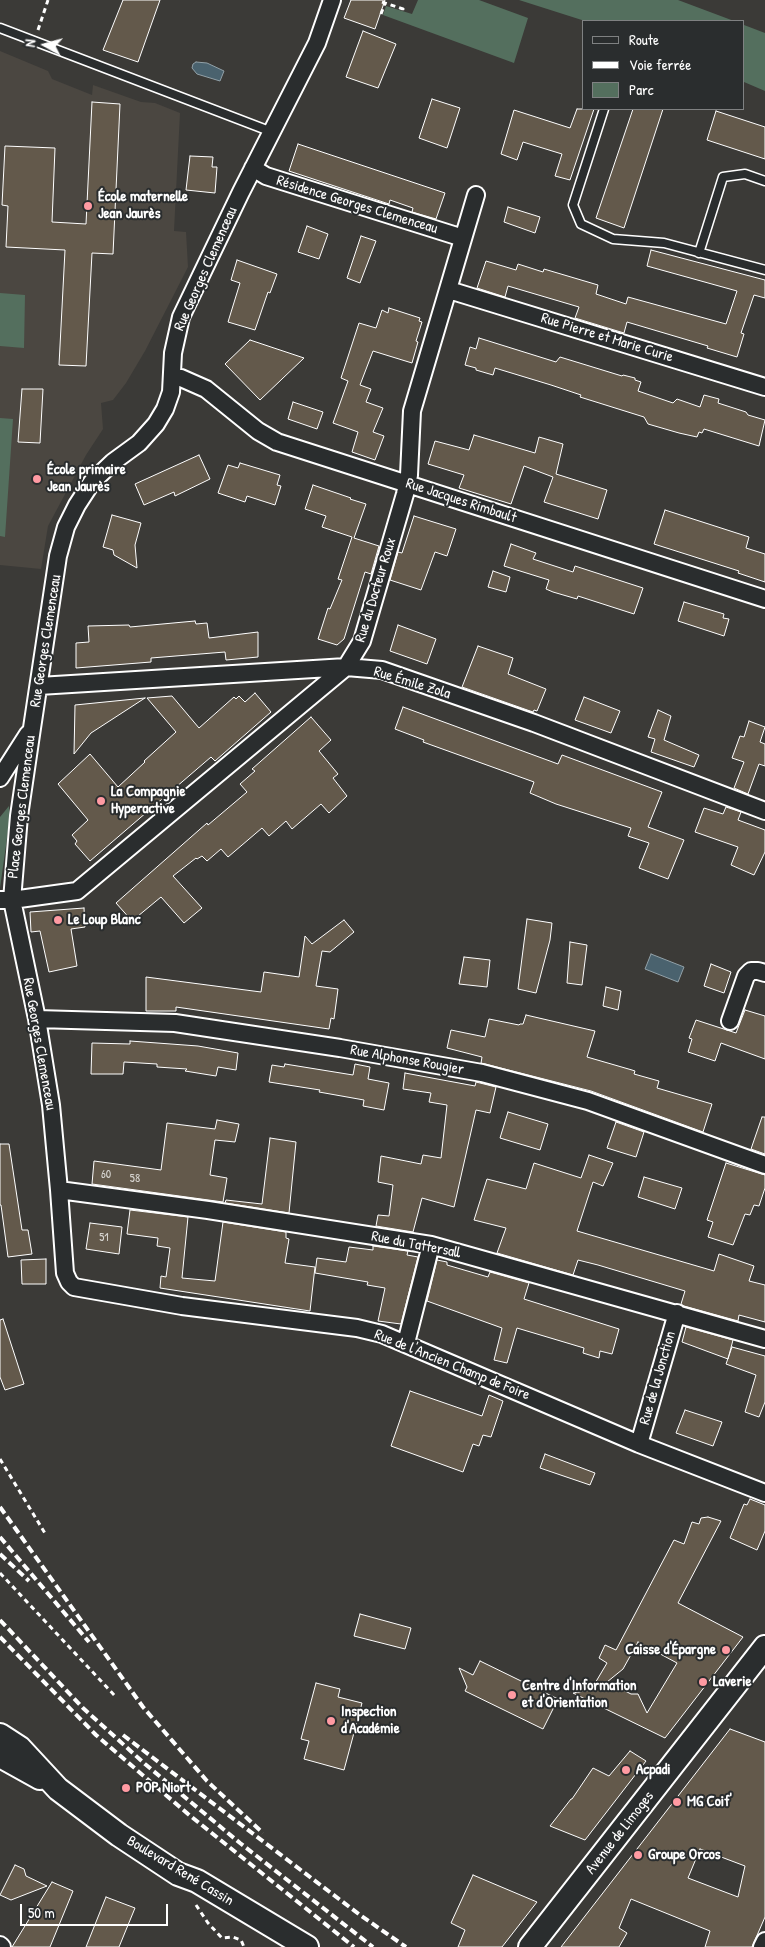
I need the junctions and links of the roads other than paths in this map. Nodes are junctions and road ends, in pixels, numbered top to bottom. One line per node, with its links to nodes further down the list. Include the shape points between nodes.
1 (332, 0): 4 (street, Rue Georges Clemenceau, via 317,43)
2 (0, 28): 4 (lane)
3 (604, 110): 9 (lane, via 573,205 582,224 613,239 664,243)
4 (272, 132): 5 (street, Rue Georges Clemenceau)
5 (253, 168): 8 (street, Résidence Georges Clemenceau, via 266,176); 12 (street, Rue Georges Clemenceau, via 181,317 173,353)
6 (765, 181): 9 (lane, via 745,174 723,177)
7 (476, 195): 8 (street, Rue du Docteur Roux)
8 (463, 238): 11 (street, Rue du Docteur Roux)
9 (699, 253): 10 (lane)
10 (765, 270)
11 (449, 290): 13 (street, Rue Pierre et Marie Curie); 14 (street, Rue du Docteur Roux, via 412,412)
12 (172, 377): 14 (street, Rue Jacques Rimbault, via 206,389 258,431 277,442); 17 (street, Rue Georges Clemenceau, via 169,400 156,424 139,443 92,482 66,527 58,556)
13 (765, 386)
14 (408, 484): 15 (street, Rue Jacques Rimbault); 16 (street, Rue du Docteur Roux, via 362,641)
15 (765, 599)
16 (346, 668): 17 (street, Rue Émile Zola); 20 (street, Rue Émile Zola, via 382,670 534,723); 21 (street, Rue du Docteur Roux, via 78,891)
17 (39, 686): 18 (street, Rue Georges Clemenceau)
18 (32, 728): 19 (street, Place Georges Clemenceau); 21 (street, Place Georges Clemenceau)
19 (0, 778)
20 (765, 811)
21 (6, 900): 23 (street, Rue Georges Clemenceau)
22 (765, 973): 24 (street, via 751,971 746,976)
23 (37, 1019): 25 (street, Rue Alphonse Rougier, via 175,1023 482,1074 588,1101); 26 (street, Rue Georges Clemenceau, via 51,1105)
24 (730, 1021)
25 (765, 1165)
26 (59, 1190): 27 (street, Rue du Tattersall); 30 (street, Rue de l'Ancien Champ de Foire, via 65,1273 74,1287 182,1306 357,1328)
27 (431, 1245): 28 (street, Rue du Tattersall); 30 (street)
28 (677, 1313): 29 (street, Rue du Tattersall); 31 (street, Rue de la Jonction)
29 (765, 1339)
30 (406, 1343): 31 (street, Rue de l'Ancien Champ de Foire)
31 (639, 1444): 32 (street, Rue de l'Ancien Champ de Foire)
32 (765, 1493)
33 (765, 1647): 39 (main road, Avenue de Limoges)
34 (0, 1735): 36 (main road, Boulevard René Cassin, via 20,1748)
35 (0, 1756): 36 (main road, Boulevard René Cassin)
36 (58, 1788): 38 (main road, Boulevard René Cassin, via 119,1835 178,1874 197,1881)
37 (765, 1940): 40 (street)
38 (307, 1947)
39 (530, 1947)
40 (762, 1947)

